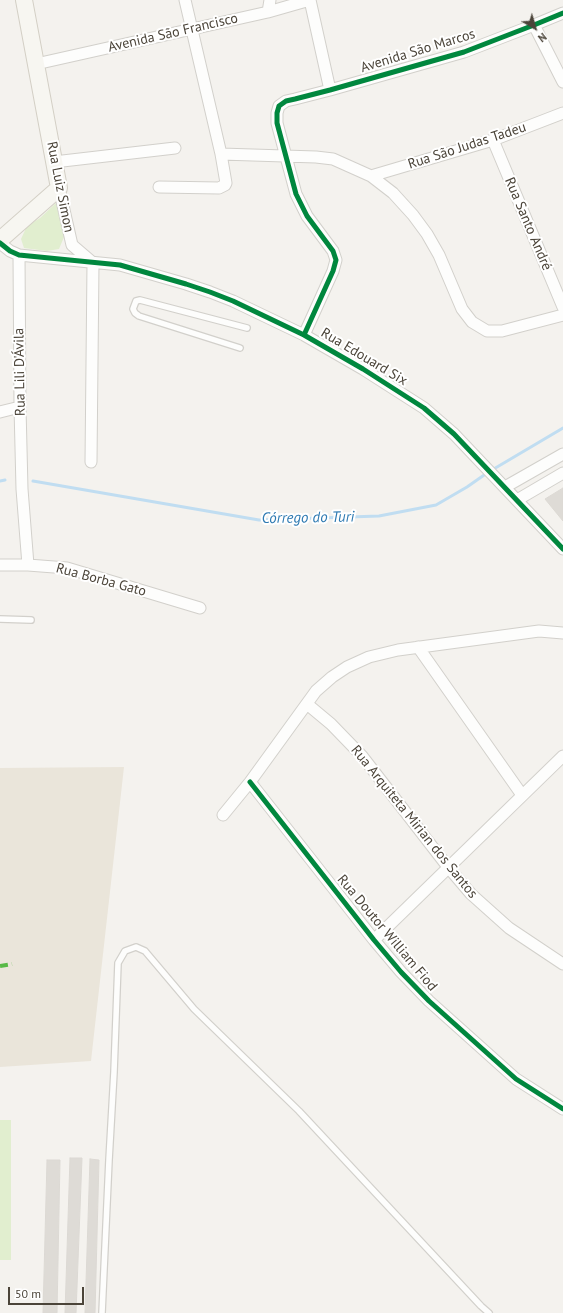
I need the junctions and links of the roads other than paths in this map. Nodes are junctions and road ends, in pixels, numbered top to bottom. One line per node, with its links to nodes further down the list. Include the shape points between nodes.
1 (24, 0): 9 (main road, Rua Luiz Simon)
2 (185, 0): 8 (street)
3 (270, 0): 5 (street)
4 (310, 0): 5 (street, Avenida São Francisco); 11 (street)
5 (268, 12): 8 (street, Avenida São Francisco)
6 (563, 13): 7 (street, Avenida São Marcos)
7 (534, 25): 10 (street); 11 (street, Avenida São Marcos, via 464,52)
8 (192, 29): 9 (street, Avenida São Francisco); 15 (street)
9 (36, 64): 17 (main road, Rua Luiz Simon)
10 (563, 82)
11 (330, 90): 16 (street, Avenida São Marcos, via 286,101 279,106 277,122)
12 (563, 113): 13 (street, Rua São Judas Tadeu)
13 (493, 140): 18 (street, Rua São Judas Tadeu); 26 (street, Rua Santo André)
14 (174, 148): 17 (street)
15 (221, 154): 16 (street); 19 (street, via 225,185 219,188)
16 (286, 155): 18 (street, via 333,160); 29 (street, via 301,205 333,251 336,260)
17 (54, 162): 20 (main road, Rua Luiz Simon)
18 (371, 176): 27 (street, via 393,193 427,234 439,254 462,309 472,322 487,331 502,331)
19 (159, 187)
20 (59, 188): 21 (main road); 22 (street, Rua Luiz Simon)
21 (0, 242): 23 (street)
22 (72, 245): 24 (street); 25 (street, Rua Luiz Simon)
23 (19, 255): 24 (street, Rua Edouard Six); 31 (street, Rua Lili D'Ávila)
24 (58, 259): 25 (street, Rua Edouard Six)
25 (93, 263): 29 (street, Rua Edouard Six, via 120,265 210,292); 34 (street)
26 (563, 307)
27 (563, 315)
28 (246, 328): 30 (lane, via 140,300 136,301 133,309 139,316)
29 (304, 335): 36 (street, Rua Edouard Six, via 424,408 454,434)
30 (240, 348)
31 (20, 406): 32 (street); 40 (street, Rua Lili D'Ávila, via 22,489)
32 (0, 412)
33 (563, 454): 36 (street)
34 (90, 462)
35 (563, 473): 37 (street)
36 (505, 487): 37 (street, Rua Edouard Six)
37 (517, 500): 38 (street, Rua Edouard Six)
38 (563, 548)
39 (0, 565): 40 (street, Rua Borba Gato)
40 (28, 565): 41 (street, Rua Borba Gato, via 67,568)
41 (200, 608)
42 (0, 619): 43 (lane)
43 (31, 620)
44 (563, 633): 45 (street, via 540,631)
45 (418, 647): 46 (street, via 369,657 348,667 316,691); 49 (street)
46 (306, 704): 48 (street); 51 (street, Rua Arquiteta Mirian dos Santos, via 362,756)
47 (563, 756): 49 (street)
48 (250, 782): 50 (street); 52 (street, Rua Doutor William Fiod)
49 (522, 795): 51 (street)
50 (224, 815)
51 (448, 867): 52 (street); 53 (street, Rua Arquiteta Mirian dos Santos, via 491,913)
52 (374, 940): 54 (street, Rua Doutor William Fiod, via 401,972 440,1011 516,1079)
53 (563, 964)
54 (563, 1109)
55 (102, 1313): 56 (lane, via 118,964 125,951 136,947 145,951 194,1009 299,1111)
56 (489, 1313)

